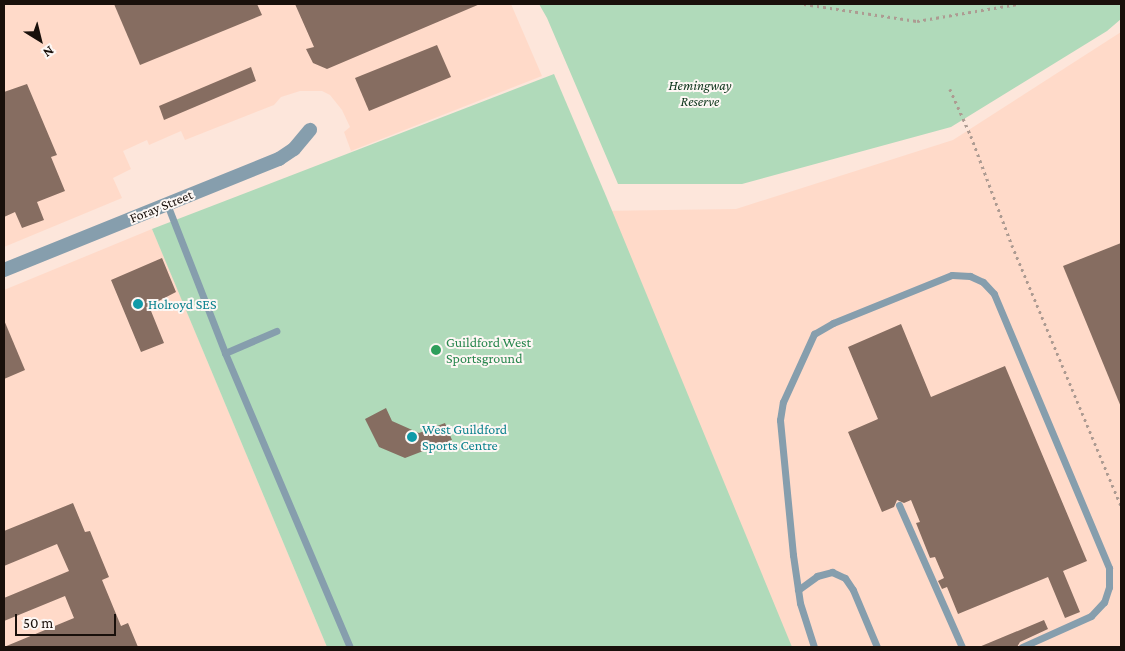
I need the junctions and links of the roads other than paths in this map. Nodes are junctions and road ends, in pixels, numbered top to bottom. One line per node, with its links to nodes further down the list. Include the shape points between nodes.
1 (310, 130): 2 (street, Foray Street, via 294,149 279,159)
2 (167, 203): 3 (street, Foray Street); 5 (lane)
3 (4, 270)
4 (276, 330): 5 (lane)
5 (225, 353): 8 (lane)
6 (899, 505): 11 (lane)
7 (798, 590): 9 (lane); 10 (lane, via 817,576 832,572 845,578); 12 (lane, via 780,420 783,402 814,334 833,323 952,275 970,276 983,282 994,294 1109,568 1109,586 1104,602 1091,616)
8 (350, 647)
9 (814, 647)
10 (877, 647)
11 (962, 647)
12 (1022, 647)

